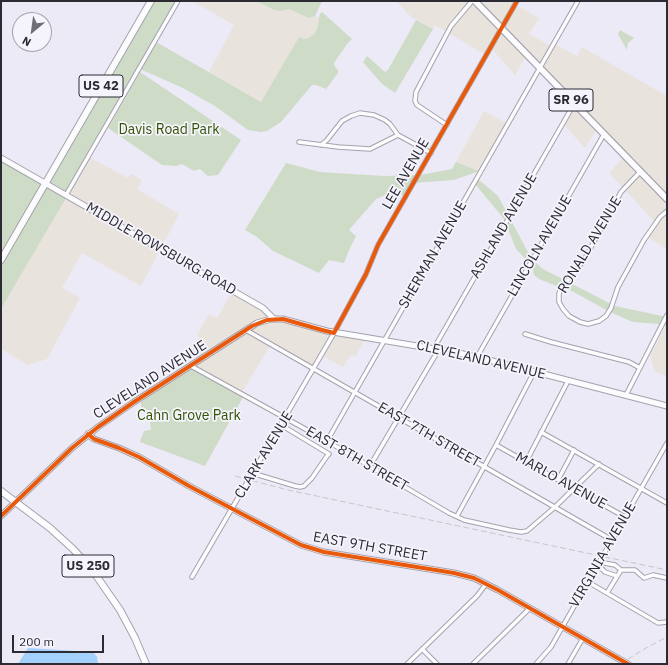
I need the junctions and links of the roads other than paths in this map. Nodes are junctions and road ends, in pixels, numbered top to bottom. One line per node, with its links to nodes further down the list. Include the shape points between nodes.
1 (151, 1): 18 (highway, US 42)
2 (178, 1): 19 (street)
3 (472, 1): 10 (street, via 452,26 416,92 417,105)
4 (475, 1): 7 (main road, SR 96)
5 (517, 1): 7 (street, LEE AVENUE)
6 (578, 1): 8 (street, SHERMAN AVENUE)
7 (501, 28): 8 (main road, SR 96); 10 (street, LEE AVENUE)
8 (539, 68): 9 (main road, SR 96); 28 (street, SHERMAN AVENUE)
9 (574, 104): 11 (main road, SR 96); 29 (street, ASHLAND AVENUE)
10 (447, 124): 15 (street, LEE AVENUE)
11 (604, 134): 17 (main road, SR 96); 30 (street, LINCOLN AVENUE)
12 (398, 135): 14 (street, via 370,149); 14 (street, via 385,120 360,113 342,122); 15 (street)
13 (299, 142): 14 (street)
14 (321, 145)
15 (430, 153): 26 (street, LEE AVENUE, via 378,245 366,274)
16 (1, 158): 18 (street, MIDDLE ROWSBURG ROAD)
17 (640, 172): 20 (main road, SR 96); 21 (street, RONALD AVENUE, via 621,192 584,260 560,290 561,306 566,313 582,323 592,323 606,316 618,287 644,240)
18 (45, 183): 19 (street, MIDDLE ROWSBURG ROAD); 22 (highway, US 42)
19 (66, 195): 24 (street, MIDDLE ROWSBURG ROAD, via 263,308)
20 (666, 197)
21 (667, 211)
22 (1, 260)
23 (667, 315): 32 (street)
24 (274, 319): 25 (street, CLEVELAND AVENUE, via 257,323); 26 (street, CLEVELAND AVENUE, via 283,319)
25 (246, 330): 31 (street, CLEVELAND AVENUE); 33 (street, EAST 7TH STREET)
26 (334, 333): 28 (street, CLEVELAND AVENUE); 33 (street, CLARK AVENUE)
27 (525, 334): 32 (street, via 629,362)
28 (384, 340): 29 (street, CLEVELAND AVENUE); 36 (street, SHERMAN AVENUE)
29 (436, 349): 30 (street, CLEVELAND AVENUE); 39 (street, ASHLAND AVENUE)
30 (477, 357): 34 (street, CLEVELAND AVENUE)
31 (191, 366): 40 (street, EAST 8TH STREET); 43 (street, CLEVELAND AVENUE)
32 (640, 368): 37 (street)
33 (314, 369): 36 (street, EAST 7TH STREET); 40 (street, CLARK AVENUE)
34 (534, 372): 35 (street, CLEVELAND AVENUE); 46 (street)
35 (568, 381): 37 (street, CLEVELAND AVENUE); 42 (street)
36 (355, 392): 39 (street, EAST 7TH STREET); 44 (street, SHERMAN AVENUE)
37 (626, 395): 38 (street, CLEVELAND AVENUE)
38 (667, 406)
39 (398, 417): 51 (street, ASHLAND AVENUE); 52 (street, EAST 7TH STREET)
40 (285, 418): 41 (street, CLARK AVENUE); 44 (street, EAST 8TH STREET)
41 (281, 425): 53 (street, CLARK AVENUE); 53 (street, via 329,454 328,456 312,478 300,487)
42 (541, 432): 48 (street); 49 (street)
43 (88, 434): 58 (street, CLEVELAND AVENUE); 61 (street, EAST 9TH STREET)
44 (327, 441): 51 (street, EAST 8TH STREET)
45 (667, 443): 47 (street, VIRGINIA AVENUE)
46 (496, 445): 49 (street, MARLO AVENUE); 52 (street)
47 (666, 449): 56 (street, VIRGINIA AVENUE)
48 (574, 450): 50 (street); 54 (street)
49 (526, 462): 54 (street, MARLO AVENUE)
50 (599, 464): 55 (street); 56 (street)
51 (370, 466): 63 (street, EAST 8TH STREET)
52 (485, 467): 60 (street, EAST 7TH STREET); 63 (street)
53 (252, 473): 61 (street, CLARK AVENUE)
54 (558, 480): 55 (street, MARLO AVENUE)
55 (573, 488): 60 (street); 64 (street, MARLO AVENUE)
56 (642, 488): 59 (street); 64 (street, VIRGINIA AVENUE)
57 (1, 491): 58 (highway, US 250)
58 (15, 501): 62 (street, CLEVELAND AVENUE); 79 (highway, US 250, via 60,537 93,571 120,610)
59 (667, 503)
60 (554, 507): 63 (street, EAST 8TH STREET, via 527,531 520,532); 65 (street, EAST 7TH STREET)
61 (232, 508): 69 (street, CLARK AVENUE); 72 (street, EAST 9TH STREET, via 311,549 454,573)
62 (1, 516)
63 (456, 516)
64 (625, 517): 65 (street, VIRGINIA AVENUE)
65 (612, 540): 66 (street, VIRGINIA AVENUE)
66 (598, 564): 67 (street, via 617,566); 68 (street, via 605,572); 71 (street, VIRGINIA AVENUE)
67 (621, 570): 68 (street); 70 (street, via 635,570 644,578 654,575)
68 (617, 576): 73 (street)
69 (192, 577)
70 (667, 578)
71 (588, 582): 73 (street); 76 (street, VIRGINIA AVENUE)
72 (486, 584): 74 (street, EAST 9TH STREET); 78 (street, via 477,596)
73 (607, 593): 75 (street, via 653,621 660,624)
74 (530, 608): 76 (street, EAST 9TH STREET); 82 (street)
75 (667, 622)
76 (562, 627): 77 (street, EAST 9TH STREET); 83 (street, VIRGINIA AVENUE, via 549,651)
77 (583, 638): 84 (street); 85 (street, EAST 9TH STREET)
78 (422, 649): 80 (street); 81 (street)
79 (146, 664)
80 (407, 664)
81 (438, 664)
82 (473, 664)
83 (536, 664)
84 (568, 664)
85 (628, 664)

